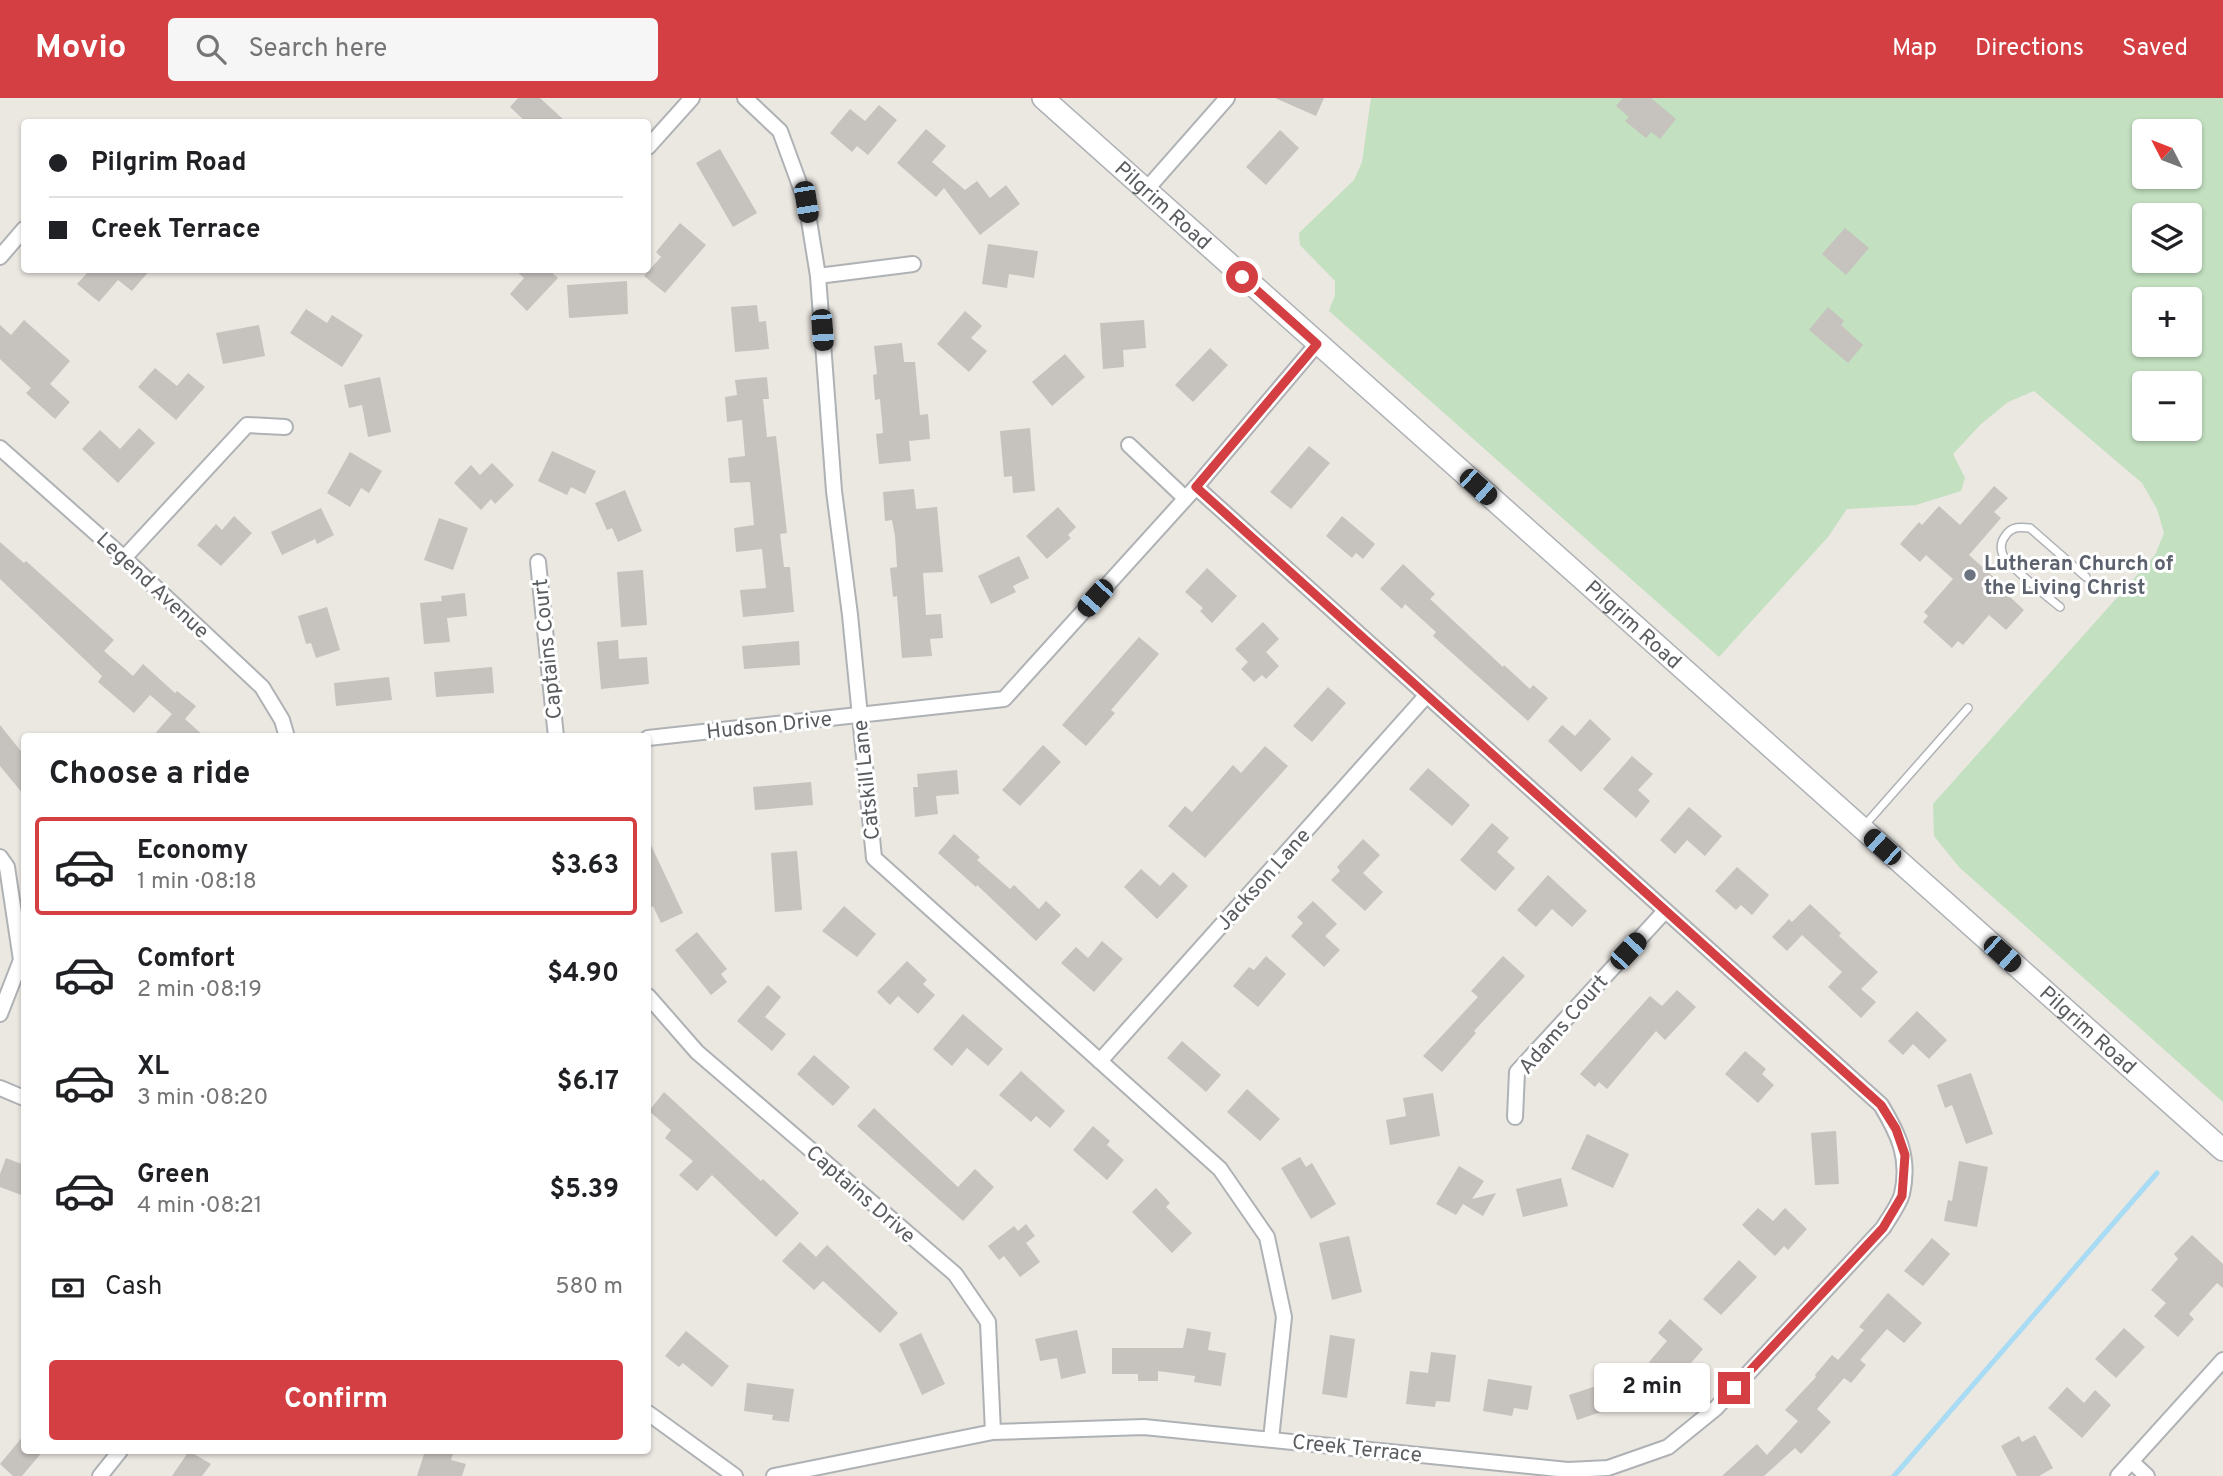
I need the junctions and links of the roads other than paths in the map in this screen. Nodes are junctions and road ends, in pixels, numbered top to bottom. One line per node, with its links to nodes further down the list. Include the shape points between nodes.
1 (692, 98): 5 (street)
2 (746, 98): 10 (street, Catskill Lane, via 779,131 806,202)
3 (1043, 98): 6 (street, Pilgrim Road)
4 (1227, 98): 6 (street)
5 (651, 144)
6 (1146, 190): 11 (street, Pilgrim Road)
7 (21, 232): 8 (street)
8 (0, 257)
9 (913, 264): 10 (street)
10 (818, 276): 23 (street, Catskill Lane, via 834,491)
11 (1317, 344): 15 (street, Hudson Drive); 27 (street, Pilgrim Road)
12 (285, 428): 17 (street, via 247,425)
13 (1129, 445): 16 (street)
14 (0, 448): 17 (street, Legend Avenue)
15 (1196, 487): 16 (street, Hudson Drive); 21 (street, Creek Terrace)
16 (1185, 498): 23 (street, Hudson Drive, via 1004,699)
17 (124, 558): 24 (street, Legend Avenue, via 262,687)
18 (538, 562): 25 (street, Captains Court)
19 (2087, 577): 20 (lane, via 2031,528 2012,529 2004,536 2004,557)
20 (2060, 607)
21 (1426, 696): 29 (street, Creek Terrace); 32 (street, Jackson Lane)
22 (1968, 708): 27 (lane)
23 (859, 716): 26 (street, Hudson Drive); 32 (street, Catskill Lane, via 874,858)
24 (285, 733)
25 (556, 733)
26 (651, 738)
27 (1861, 829): 36 (street, Pilgrim Road)
28 (0, 857): 31 (street, via 7,867 21,960)
29 (1665, 911): 35 (street, Adams Court, via 1517,1072); 40 (street, Creek Terrace, via 1881,1105 1905,1155 1902,1196 1883,1228 1716,1408 1668,1447 1608,1468 1568,1470)
30 (651, 1000): 39 (street, Captains Drive, via 696,1052 954,1274 988,1322)
31 (0, 1014)
32 (1100, 1061): 40 (street, Catskill Lane, via 1220,1170 1266,1237 1284,1317)
33 (0, 1088): 34 (street)
34 (21, 1097)
35 (1515, 1117)
36 (2223, 1150)
37 (2223, 1360): 42 (street)
38 (651, 1415): 44 (street)
39 (993, 1432): 40 (street, Creek Terrace, via 1144,1427); 45 (street, Creek Terrace)
40 (1271, 1439)
41 (118, 1454): 43 (street)
42 (2132, 1462): 46 (street); 47 (street)
43 (100, 1476)
44 (735, 1476)
45 (774, 1476)
46 (2118, 1476)
47 (2147, 1476)

